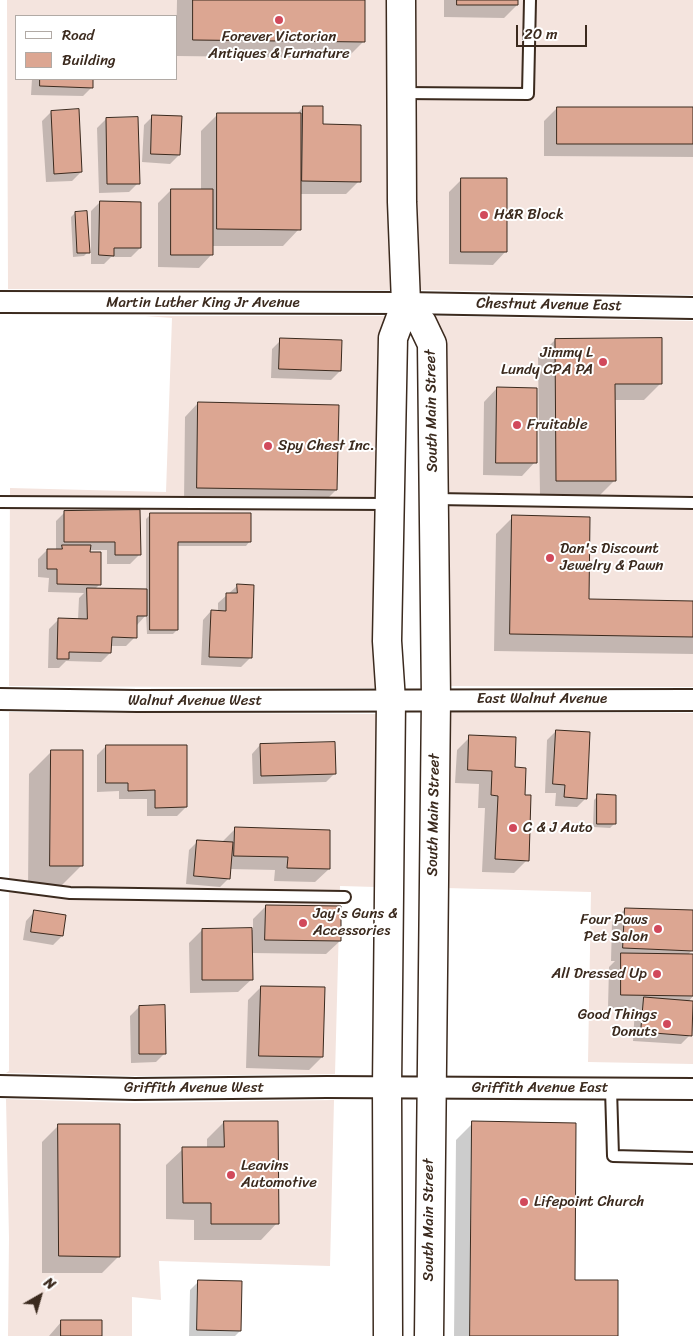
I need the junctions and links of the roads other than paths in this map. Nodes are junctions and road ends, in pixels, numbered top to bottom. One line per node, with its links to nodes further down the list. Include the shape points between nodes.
1 (401, 0): 3 (street)
2 (530, 0): 3 (lane, via 528,94)
3 (403, 93): 5 (street, via 402,202)
4 (0, 302): 5 (street, Martin Luther King Jr Avenue)
5 (406, 303): 6 (street, Chestnut Avenue East); 7 (street, South Main Street, via 422,323 432,344); 10 (street, via 393,338)
6 (693, 308)
7 (434, 499): 9 (lane); 12 (street, South Main Street)
8 (0, 502): 10 (lane)
9 (693, 503)
10 (390, 504): 14 (street, via 388,641)
11 (0, 699): 14 (street, Walnut Avenue West)
12 (436, 699): 13 (street, East Walnut Avenue); 14 (street, East Walnut Avenue); 19 (street, South Main Street)
13 (693, 700)
14 (391, 701): 18 (street)
15 (0, 884): 16 (lane, via 70,893)
16 (345, 897)
17 (0, 1086): 18 (street, Griffith Avenue West)
18 (387, 1088): 19 (street, Griffith Avenue East); 23 (street)
19 (430, 1088): 20 (street, Griffith Avenue East); 24 (street, South Main Street)
20 (611, 1089): 21 (street, Griffith Avenue East); 22 (lane, via 614,1156)
21 (693, 1089)
22 (693, 1158)
23 (388, 1336)
24 (429, 1336)

